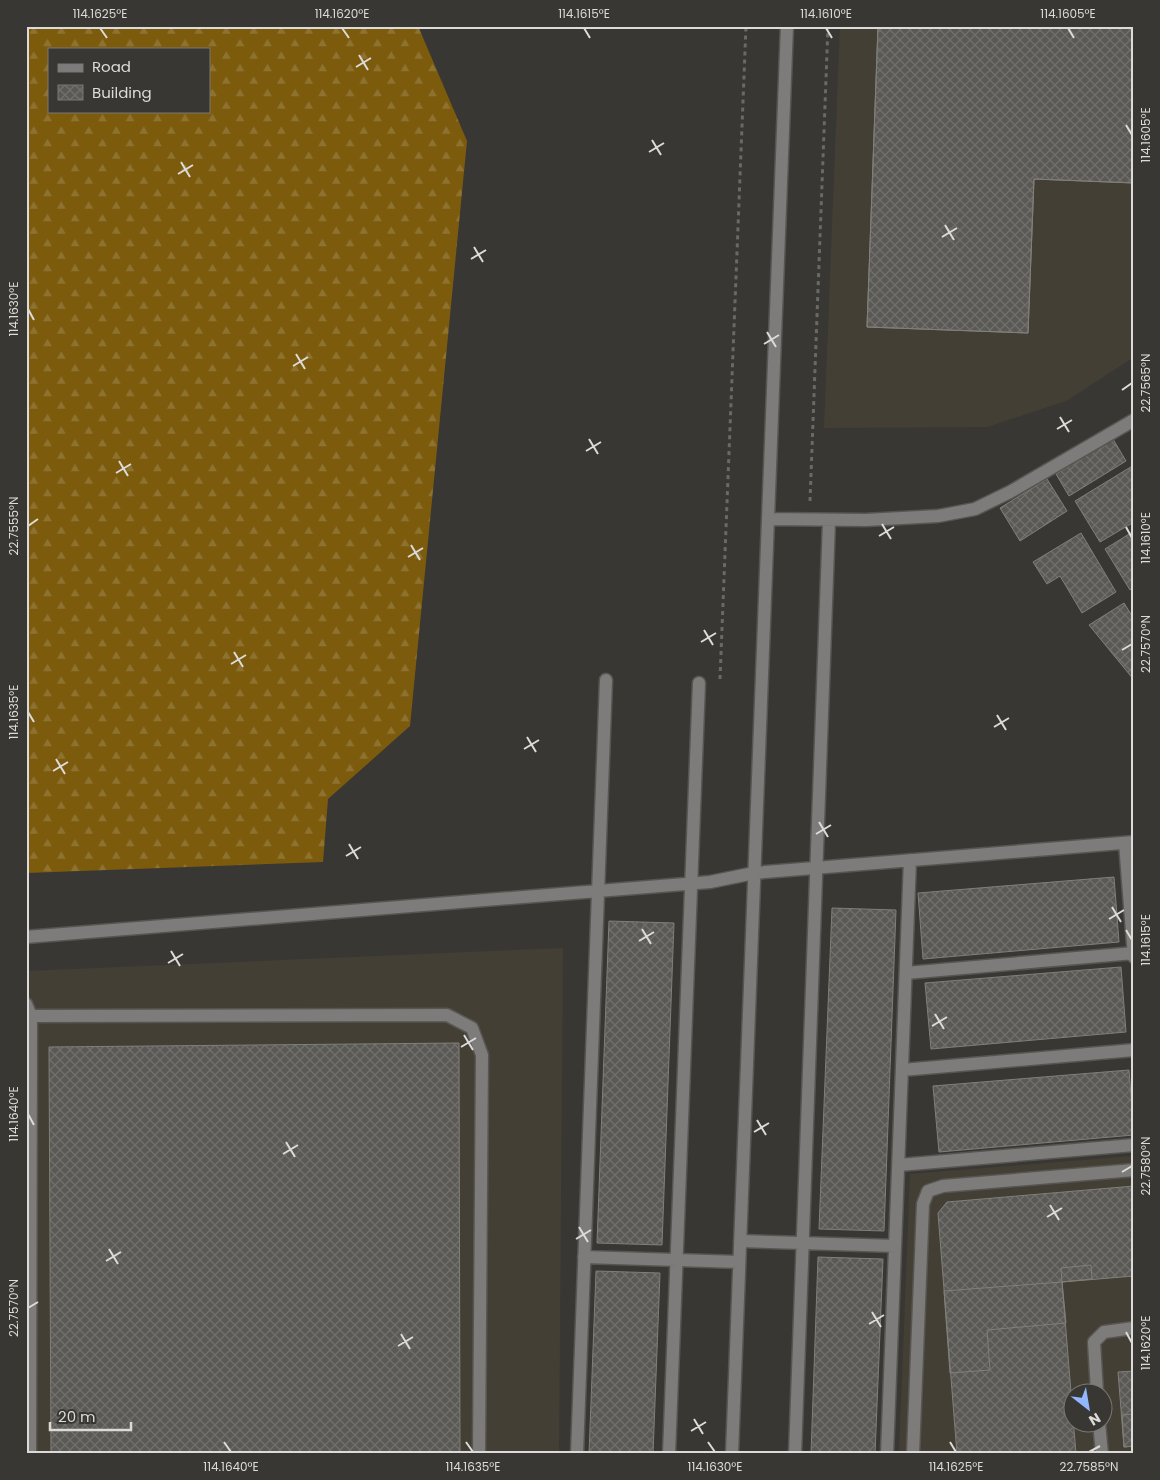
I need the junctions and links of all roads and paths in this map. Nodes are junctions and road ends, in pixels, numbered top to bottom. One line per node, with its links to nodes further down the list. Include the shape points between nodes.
1 (746, 26): 8 (path)
2 (787, 26): 4 (street)
3 (1134, 420): 5 (street, via 975,509 938,516)
4 (768, 519): 5 (street); 12 (street)
5 (829, 521): 11 (street)
6 (606, 680): 25 (street)
7 (699, 683): 26 (street)
8 (719, 689)
9 (1129, 842): 10 (street); 14 (street)
10 (910, 860): 11 (street); 15 (street)
11 (816, 868): 12 (street); 23 (street)
12 (754, 873): 13 (street, via 710,882); 22 (street)
13 (26, 937)
14 (1134, 954): 15 (street)
15 (906, 972): 18 (street)
16 (28, 1009): 31 (street); 32 (street, via 447,1015 472,1028 482,1055)
17 (1134, 1050): 18 (street)
18 (902, 1070): 20 (street)
19 (1134, 1146): 20 (street)
20 (899, 1165): 24 (street)
21 (1134, 1170): 38 (street, via 943,1186 928,1191 923,1204)
22 (740, 1241): 23 (street); 27 (street)
23 (803, 1243): 24 (street); 36 (street)
24 (895, 1246): 37 (street)
25 (584, 1257): 26 (street); 33 (street)
26 (677, 1259): 27 (street); 34 (street)
27 (739, 1262): 35 (street)
28 (1134, 1328): 29 (street, via 1104,1332 1094,1342)
29 (1096, 1382)
30 (1101, 1432): 39 (street)
31 (30, 1454)
32 (479, 1454)
33 (577, 1454)
34 (669, 1454)
35 (732, 1454)
36 (794, 1454)
37 (887, 1454)
38 (914, 1454)
39 (1102, 1454)

